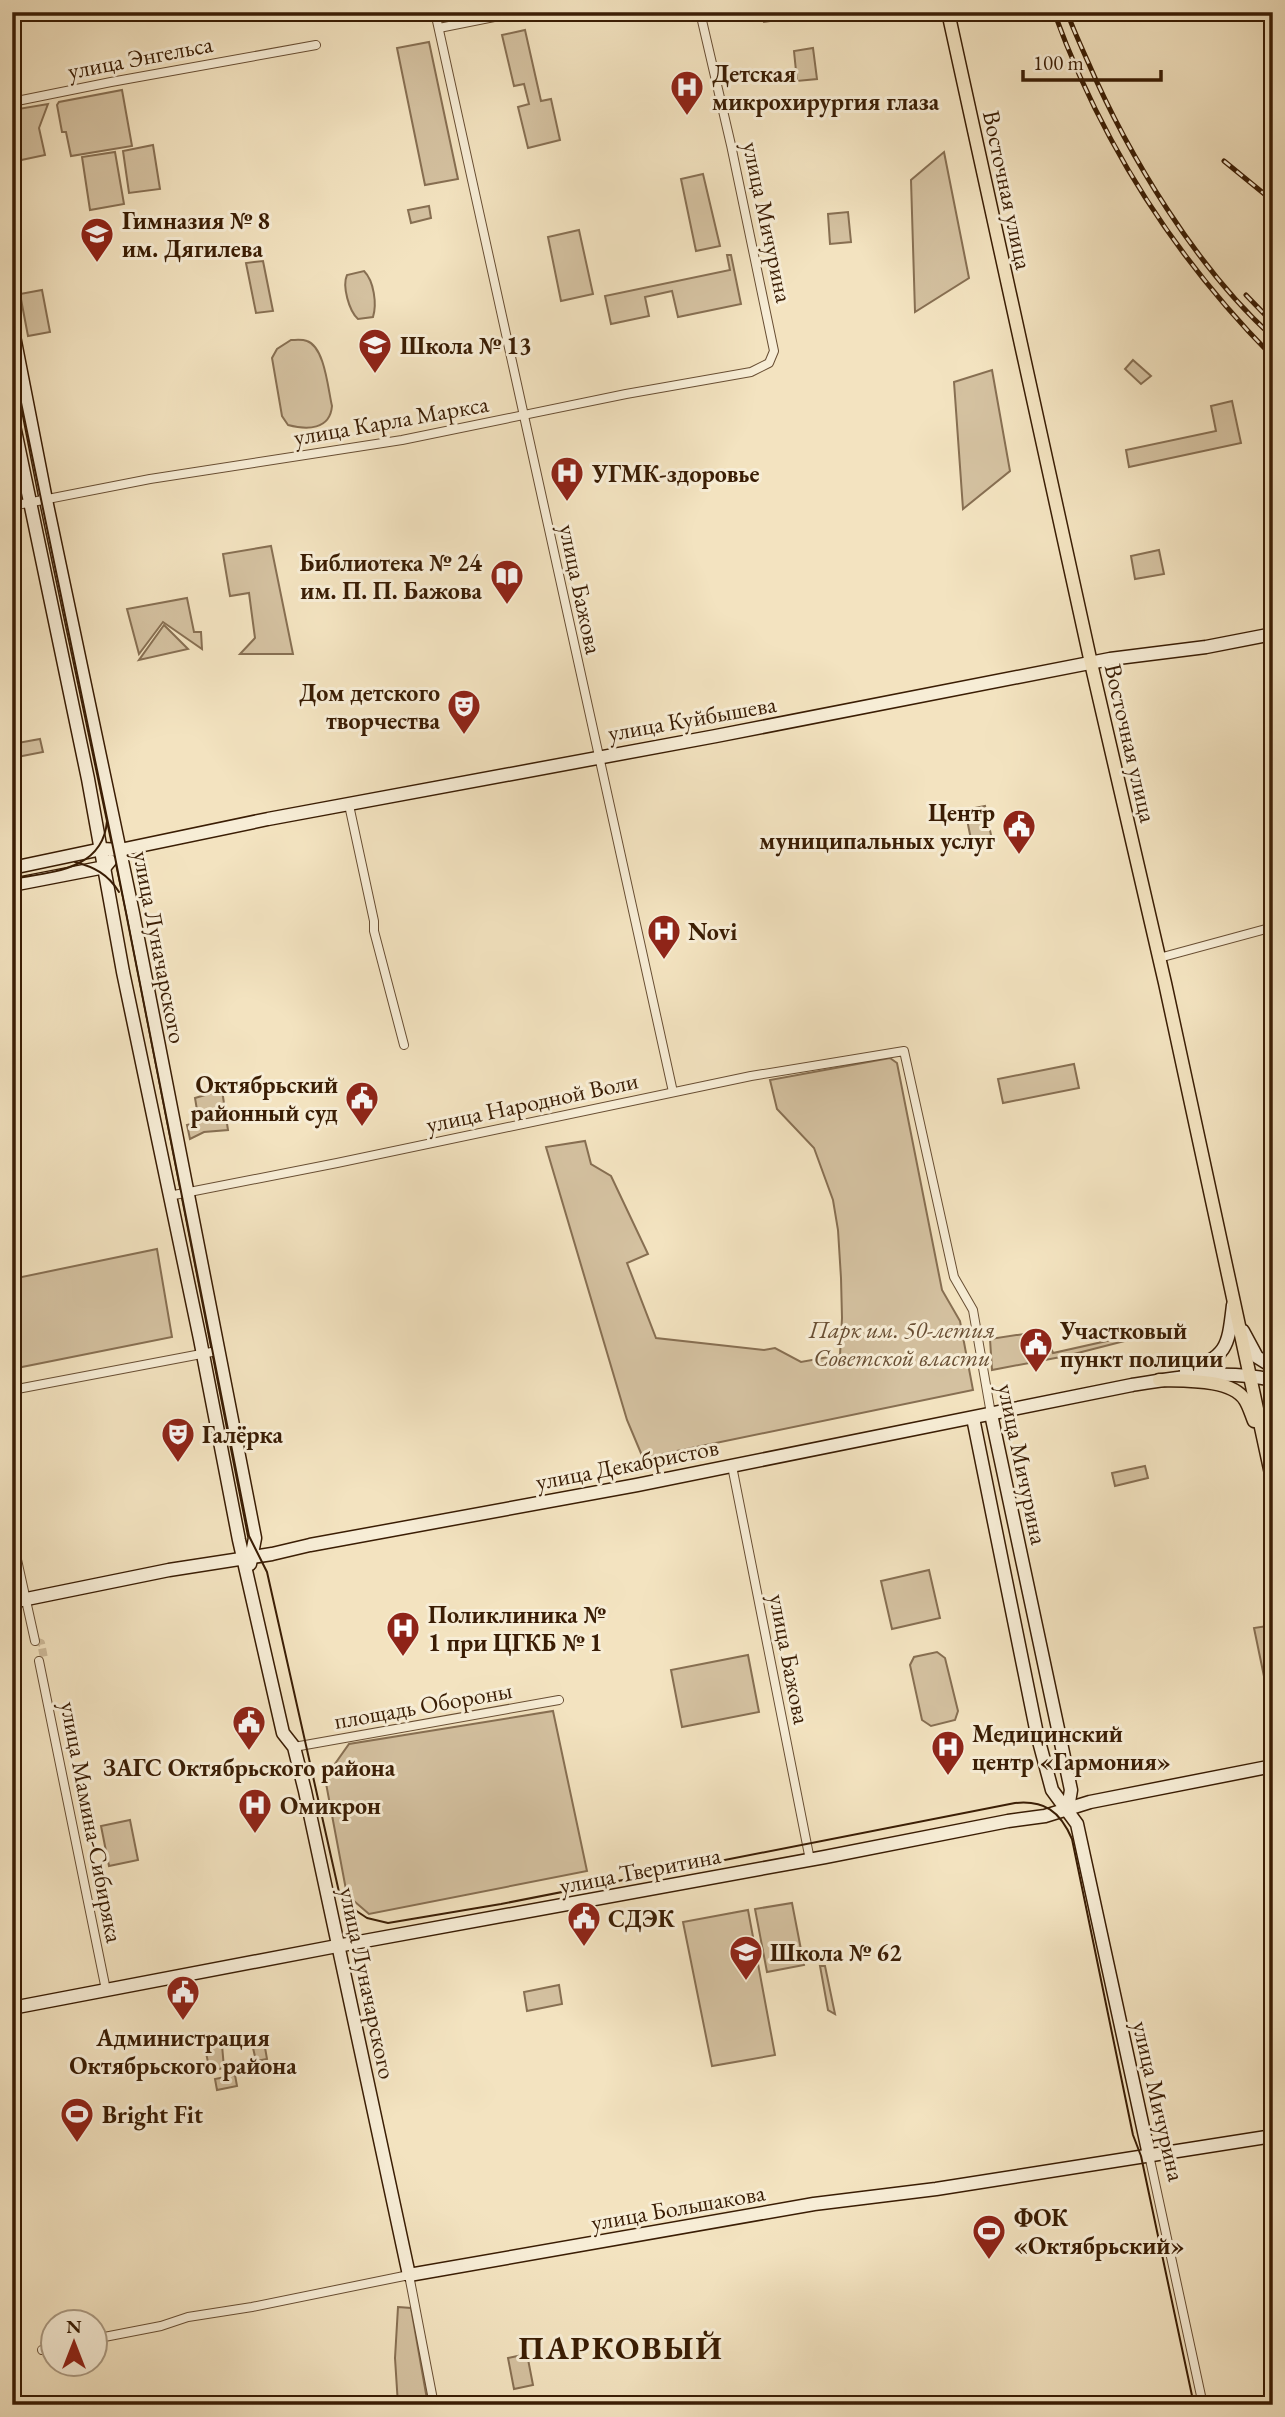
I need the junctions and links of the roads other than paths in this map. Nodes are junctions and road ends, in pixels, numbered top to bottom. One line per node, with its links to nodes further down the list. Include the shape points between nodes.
1 (435, 12): 5 (street, улица Бажова)
2 (520, 12): 5 (street)
3 (700, 12): 9 (street, улица Мичурина)
4 (948, 12): 16 (main road, Восточная улица)
5 (439, 27): 11 (street, улица Бажова)
6 (316, 45): 7 (street, улица Энгельса)
7 (12, 102)
8 (12, 326): 12 (main road, улица Луначарского)
9 (772, 358): 11 (street, улица Карла Маркса, via 751,372)
10 (12, 416): 13 (main road, улица Луначарского)
11 (523, 416): 12 (street, улица Карла Маркса); 17 (street, улица Бажова)
12 (46, 499): 13 (street, улица Карла Маркса); 20 (main road, улица Луначарского)
13 (31, 503): 14 (street, улица Карла Маркса); 19 (main road, улица Луначарского)
14 (12, 506)
15 (1273, 634): 16 (main road, улица Куйбышева)
16 (1091, 663): 17 (main road, улица Куйбышева); 25 (main road, Восточная улица)
17 (598, 757): 18 (main road, улица Куйбышева); 28 (street, улица Бажова)
18 (349, 805): 20 (main road, улица Куйбышева); 26 (street, via 374,931)
19 (102, 849): 20 (main road, улица Куйбышева); 21 (main road, улица Луначарского); 22 (main road, улица Куйбышева)
20 (120, 850): 21 (main road); 29 (main road, улица Луначарского)
21 (105, 867): 23 (main road); 30 (main road, улица Луначарского)
22 (12, 868)
23 (12, 885)
24 (1273, 926): 25 (street)
25 (1159, 958): 31 (main road, Восточная улица)
26 (404, 1045)
27 (904, 1051): 28 (street, улица Народной Воли); 40 (street, улица Мичурина, via 954,1277 973,1311)
28 (673, 1092): 29 (street, улица Народной Воли)
29 (187, 1192): 30 (street, улица Народной Воли); 32 (main road, улица Луначарского)
30 (169, 1196): 33 (main road, улица Луначарского)
31 (1233, 1305): 34 (main road, via 1256,1357); 35 (main road, Восточная улица); 36 (main road, via 1227,1344 1218,1356)
32 (217, 1351): 33 (street); 46 (main road, улица Луначарского, via 255,1538)
33 (202, 1354): 38 (street); 46 (main road, улица Луначарского)
34 (1273, 1367)
35 (1249, 1374): 36 (main road, улица Декабристов); 37 (main road, улица Декабристов); 42 (main road, Восточная улица)
36 (1159, 1380): 40 (main road, улица Декабристов); 42 (main road, via 1211,1383 1239,1393)
37 (1273, 1380)
38 (12, 1390)
39 (1273, 1402): 42 (main road)
40 (991, 1414): 41 (main road, улица Декабристов); 54 (main road, улица Мичурина, via 1071,1790)
41 (973, 1418): 43 (main road, улица Декабристов); 54 (main road, улица Мичурина, via 1037,1734 1054,1794)
42 (1266, 1447): 44 (main road, Восточная улица)
43 (732, 1466): 46 (main road, улица Декабристов); 55 (street, улица Бажова)
44 (1273, 1483)
45 (12, 1537): 47 (street)
46 (247, 1557): 47 (main road, улица Декабристов); 52 (main road, улица Луначарского, via 247,1576 283,1733)
47 (26, 1599): 48 (main road, улица Декабристов); 49 (street)
48 (12, 1602)
49 (35, 1641)
50 (39, 1661): 57 (street, улица Мамина-Сибиряка)
51 (559, 1700): 52 (street, площадь Обороны)
52 (295, 1747): 56 (main road, улица Луначарского)
53 (1273, 1766): 54 (main road, улица Тверитина)
54 (1068, 1808): 55 (main road, улица Тверитина); 60 (main road, улица Мичурина, via 1077,1824)
55 (810, 1860): 56 (main road, улица Тверитина)
56 (337, 1946): 57 (main road, улица Тверитина); 61 (main road, улица Луначарского)
57 (106, 1990): 58 (main road, улица Тверитина)
58 (12, 2008)
59 (1273, 2136): 60 (main road, улица Большакова)
60 (1149, 2155): 61 (main road, улица Большакова, via 801,2207); 64 (street, улица Мичурина)
61 (409, 2275): 62 (street, улица Большакова); 63 (street, улица Луначарского)
62 (108, 2336)
63 (434, 2405)
64 (1203, 2405)

